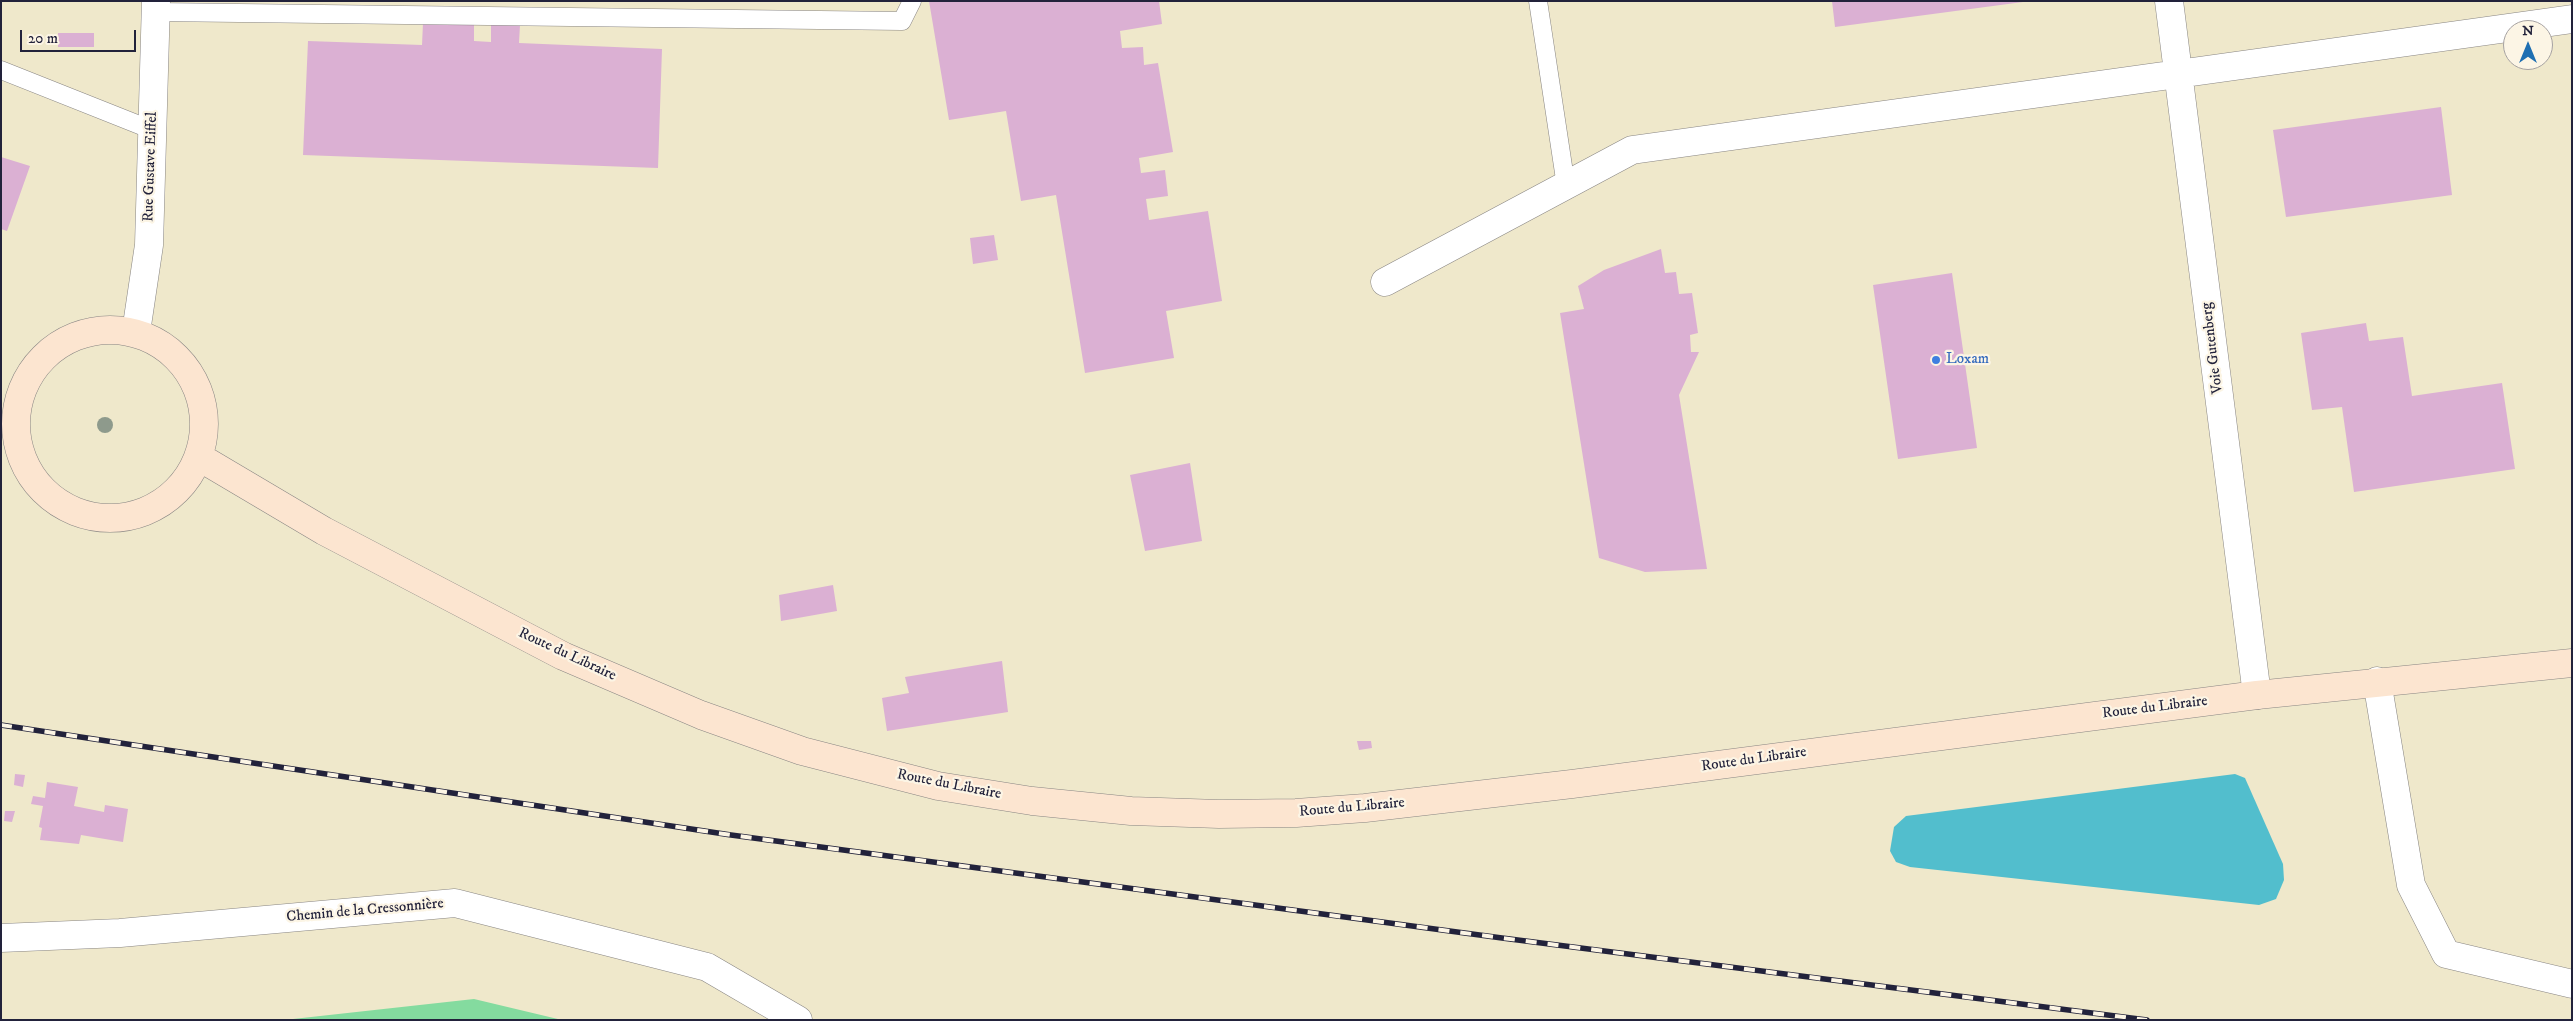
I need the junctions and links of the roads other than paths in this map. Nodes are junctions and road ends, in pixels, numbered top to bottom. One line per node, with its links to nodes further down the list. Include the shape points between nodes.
1 (912, 1): 4 (lane, via 902,21)
2 (1538, 1): 9 (lane)
3 (2169, 1): 7 (street, Voie Gutenberg)
4 (156, 7): 8 (street, Rue Gustave Eiffel)
5 (2572, 19): 7 (street)
6 (1, 70): 8 (lane)
7 (2179, 73): 9 (street, via 1632,150); 16 (street, Voie Gutenberg)
8 (152, 130): 11 (street, Rue Gustave Eiffel, via 149,245)
9 (1566, 186): 10 (street)
10 (1385, 282)
11 (136, 332): 12 (main road, via 109,329 82,333 57,345); 13 (main road, via 164,346 187,368 201,396 205,427)
12 (12, 383): 13 (main road, via 18,448 32,477 53,500 80,513 108,518 137,515 163,502 184,482)
13 (198, 457): 16 (main road, Route du Libraire, via 324,531 563,656 701,716 812,753 938,786 1032,801 1131,811 1219,814 1365,808)
14 (2572, 663): 15 (main road, Route du Libraire)
15 (2377, 681): 16 (main road, Route du Libraire); 18 (street, via 2411,885 2446,954)
16 (2257, 695)
17 (1, 938): 19 (street, Chemin de la Cressonnière, via 120,933 455,903 707,967)
18 (2572, 984)
19 (798, 1020)

